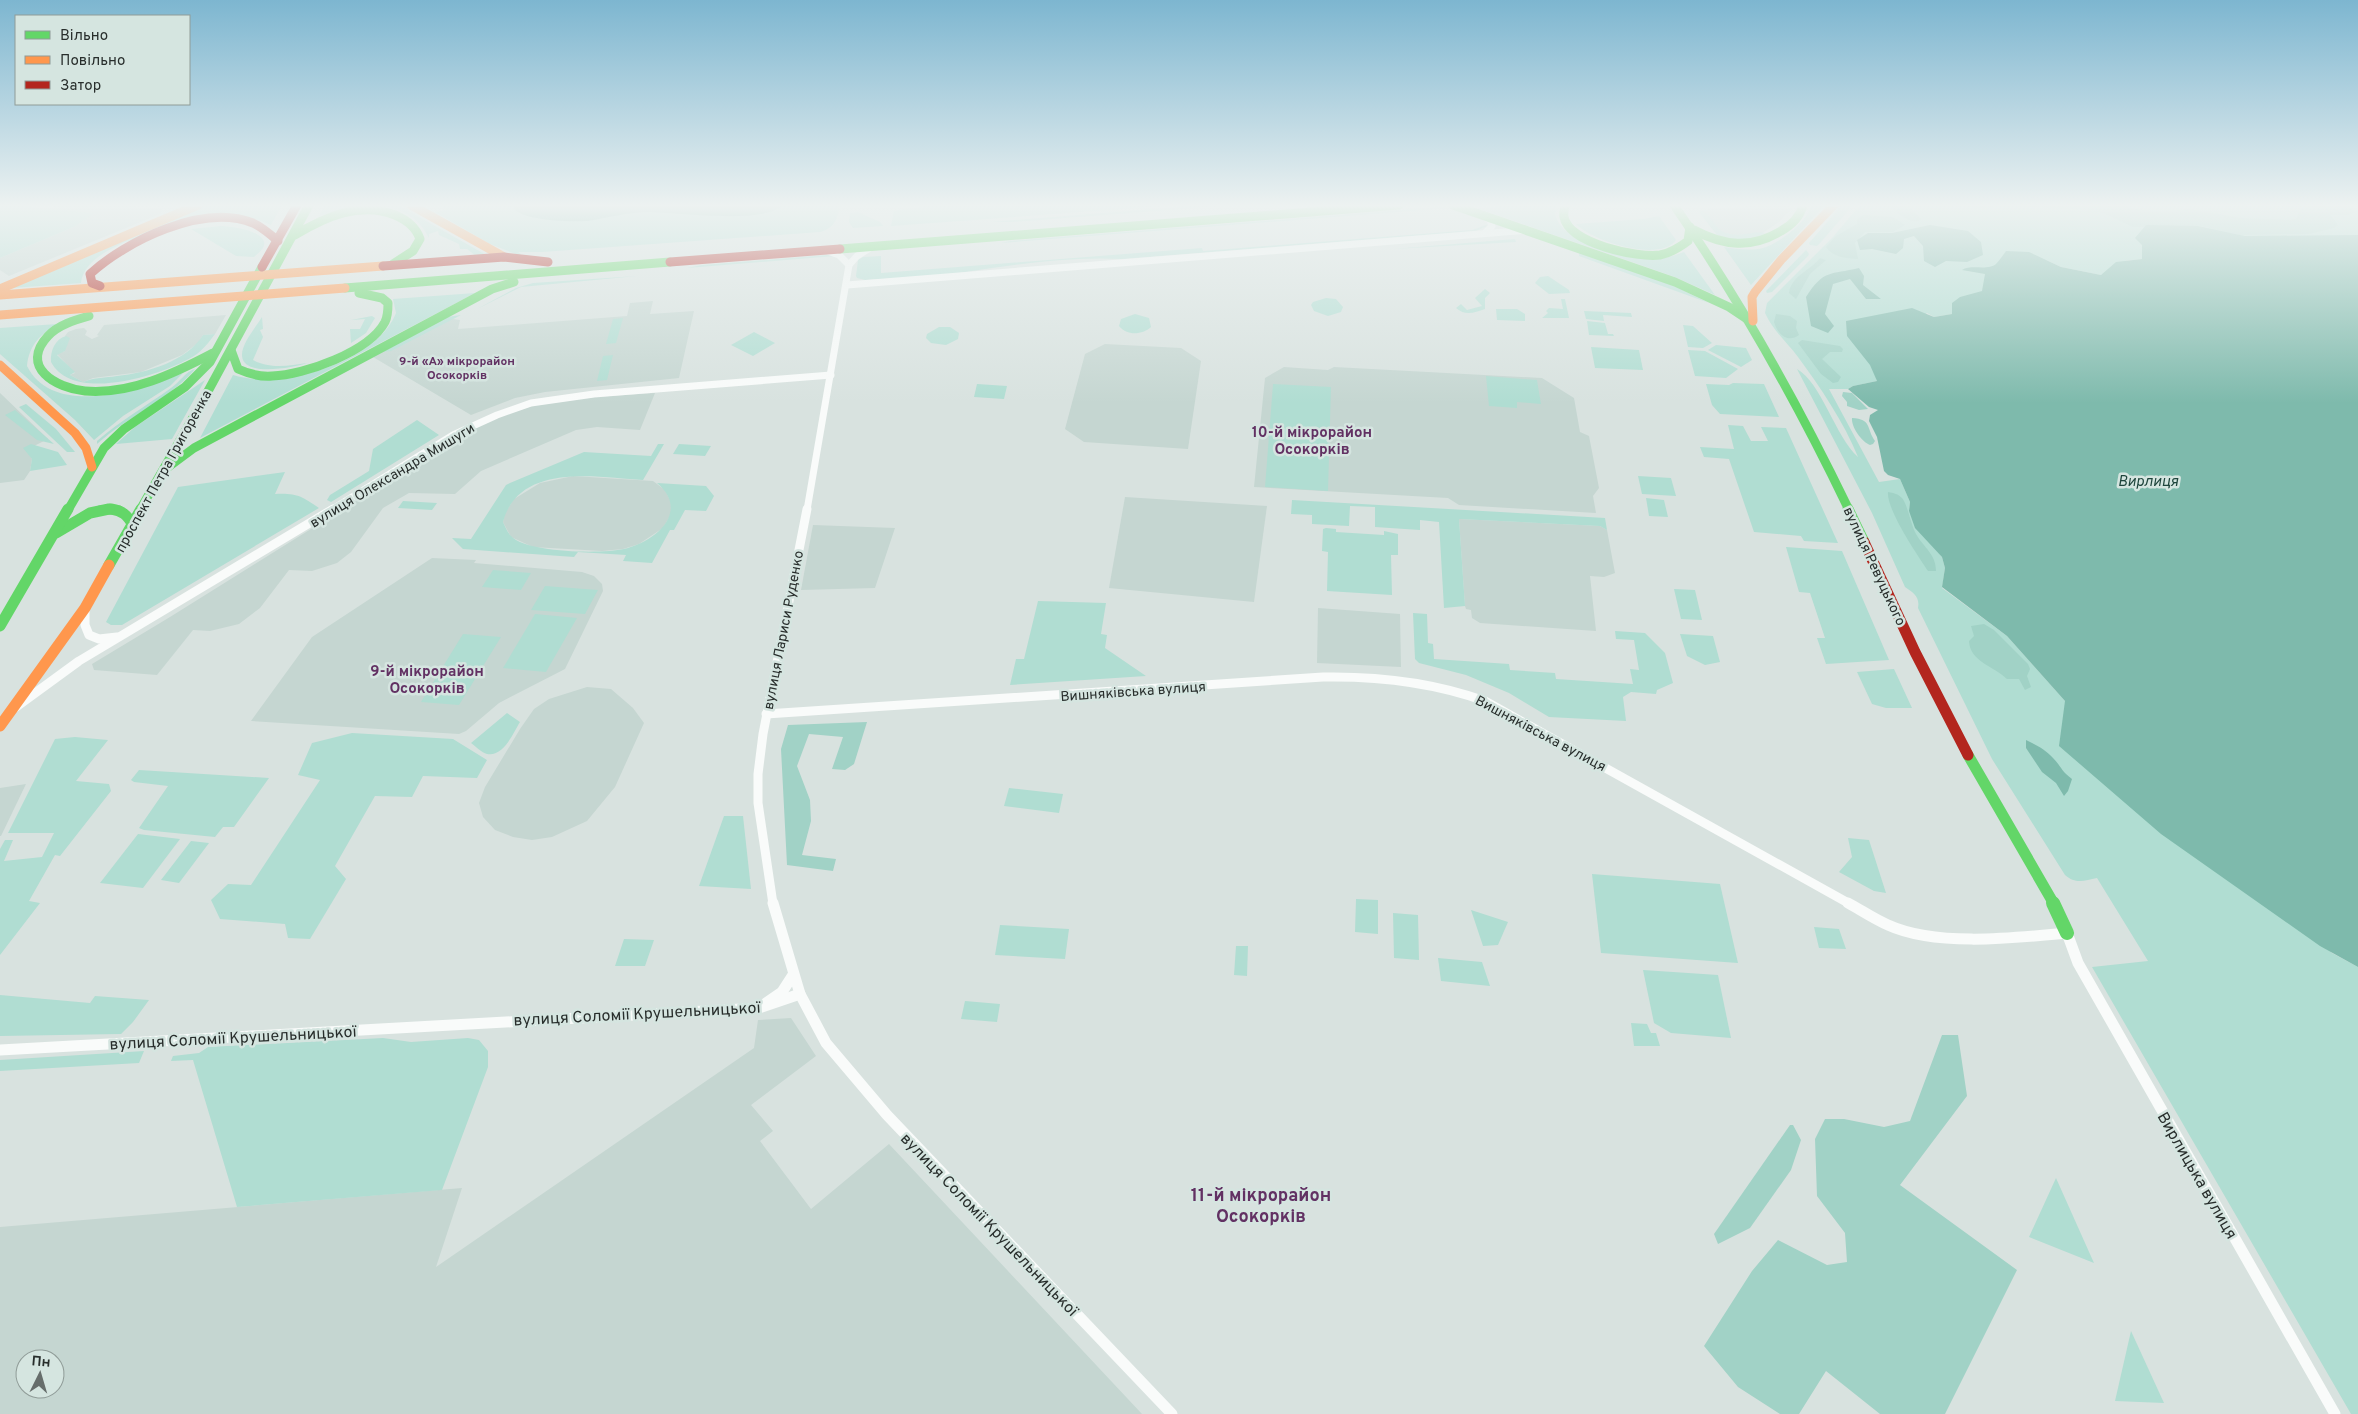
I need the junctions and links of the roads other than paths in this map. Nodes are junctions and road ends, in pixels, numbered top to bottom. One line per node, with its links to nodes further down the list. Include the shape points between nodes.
1 (42, 271): 17 (main road)
2 (93, 271): 16 (main road, via 90,274 92,283)
3 (264, 271): 25 (main road, проспект Петра Григоренка)
4 (268, 271): 26 (main road, проспект Петра Григоренка)
5 (300, 271): 16 (main road)
6 (490, 271): 20 (main road)
7 (502, 271): 21 (main road)
8 (538, 271): 14 (main road)
9 (848, 271): 15 (street, вулиця Лариси Руденко)
10 (1019, 271): 15 (street)
11 (1644, 271): 24 (main road, via 1729,307)
12 (1719, 271): 24 (main road, вулиця Ревуцького)
13 (1772, 271): 24 (main road, via 1752,298)
14 (514, 282): 18 (main road); 30 (main road, via 492,289 203,443)
15 (847, 285): 28 (street, вулиця Лариси Руденко)
16 (100, 286): 19 (main road)
17 (0, 289)
18 (359, 293): 22 (main road); 26 (main road, via 382,298 388,303 389,314 370,340 325,363 278,376 248,374 234,363)
19 (0, 295)
20 (0, 305)
21 (0, 315)
22 (89, 316): 23 (main road); 25 (main road, via 65,324 49,335 37,357 36,365 40,371 72,390 106,390 144,382 179,370)
23 (0, 323)
24 (1753, 324): 41 (main road, вулиця Ревуцького, via 1809,426 1918,659)
25 (217, 350): 29 (main road, проспект Петра Григоренка, via 185,387 114,437)
26 (231, 350): 30 (main road, проспект Петра Григоренка)
27 (0, 365): 29 (main road, via 75,433 86,448)
28 (831, 375): 37 (street, вулиця Олександра Мишуги, via 594,394 545,400 506,411 454,435); 39 (street, вулиця Лариси Руденко)
29 (92, 467): 32 (main road, проспект Петра Григоренка)
30 (163, 470): 31 (main road, проспект Петра Григоренка)
31 (132, 525): 32 (main road, via 121,511 104,510 74,520); 34 (main road, проспект Петра Григоренка)
32 (52, 536): 33 (main road, проспект Петра Григоренка)
33 (12, 606): 35 (street); 36 (main road, проспект Петра Григоренка)
34 (85, 608): 37 (street, вулиця Олександра Мишуги, via 85,631 88,635 108,638); 38 (main road, проспект Петра Григоренка)
35 (0, 616)
36 (0, 626)
37 (127, 633): 38 (street, вулиця Олександра Мишуги, via 61,673)
38 (10, 712): 40 (main road, проспект Петра Григоренка)
39 (766, 714): 41 (street, Вишняківська вулиця, via 1323,677 1417,680 1485,701 1889,926 1910,934 1945,938); 42 (street, вулиця Лариси Руденко, via 758,774 758,812 772,900)
40 (0, 726)
41 (2067, 933): 47 (street, Вирлицька вулиця, via 2078,963)
42 (793, 975): 43 (street, вулиця Лариси Руденко); 44 (street, via 782,992)
43 (800, 994): 44 (street, вулиця Соломії Крушельницької); 46 (street, вулиця Соломії Крушельницької, via 826,1043 887,1115)
44 (758, 1008): 45 (street, вулиця Соломії Крушельницької)
45 (0, 1050)
46 (1172, 1414)
47 (2335, 1414)

